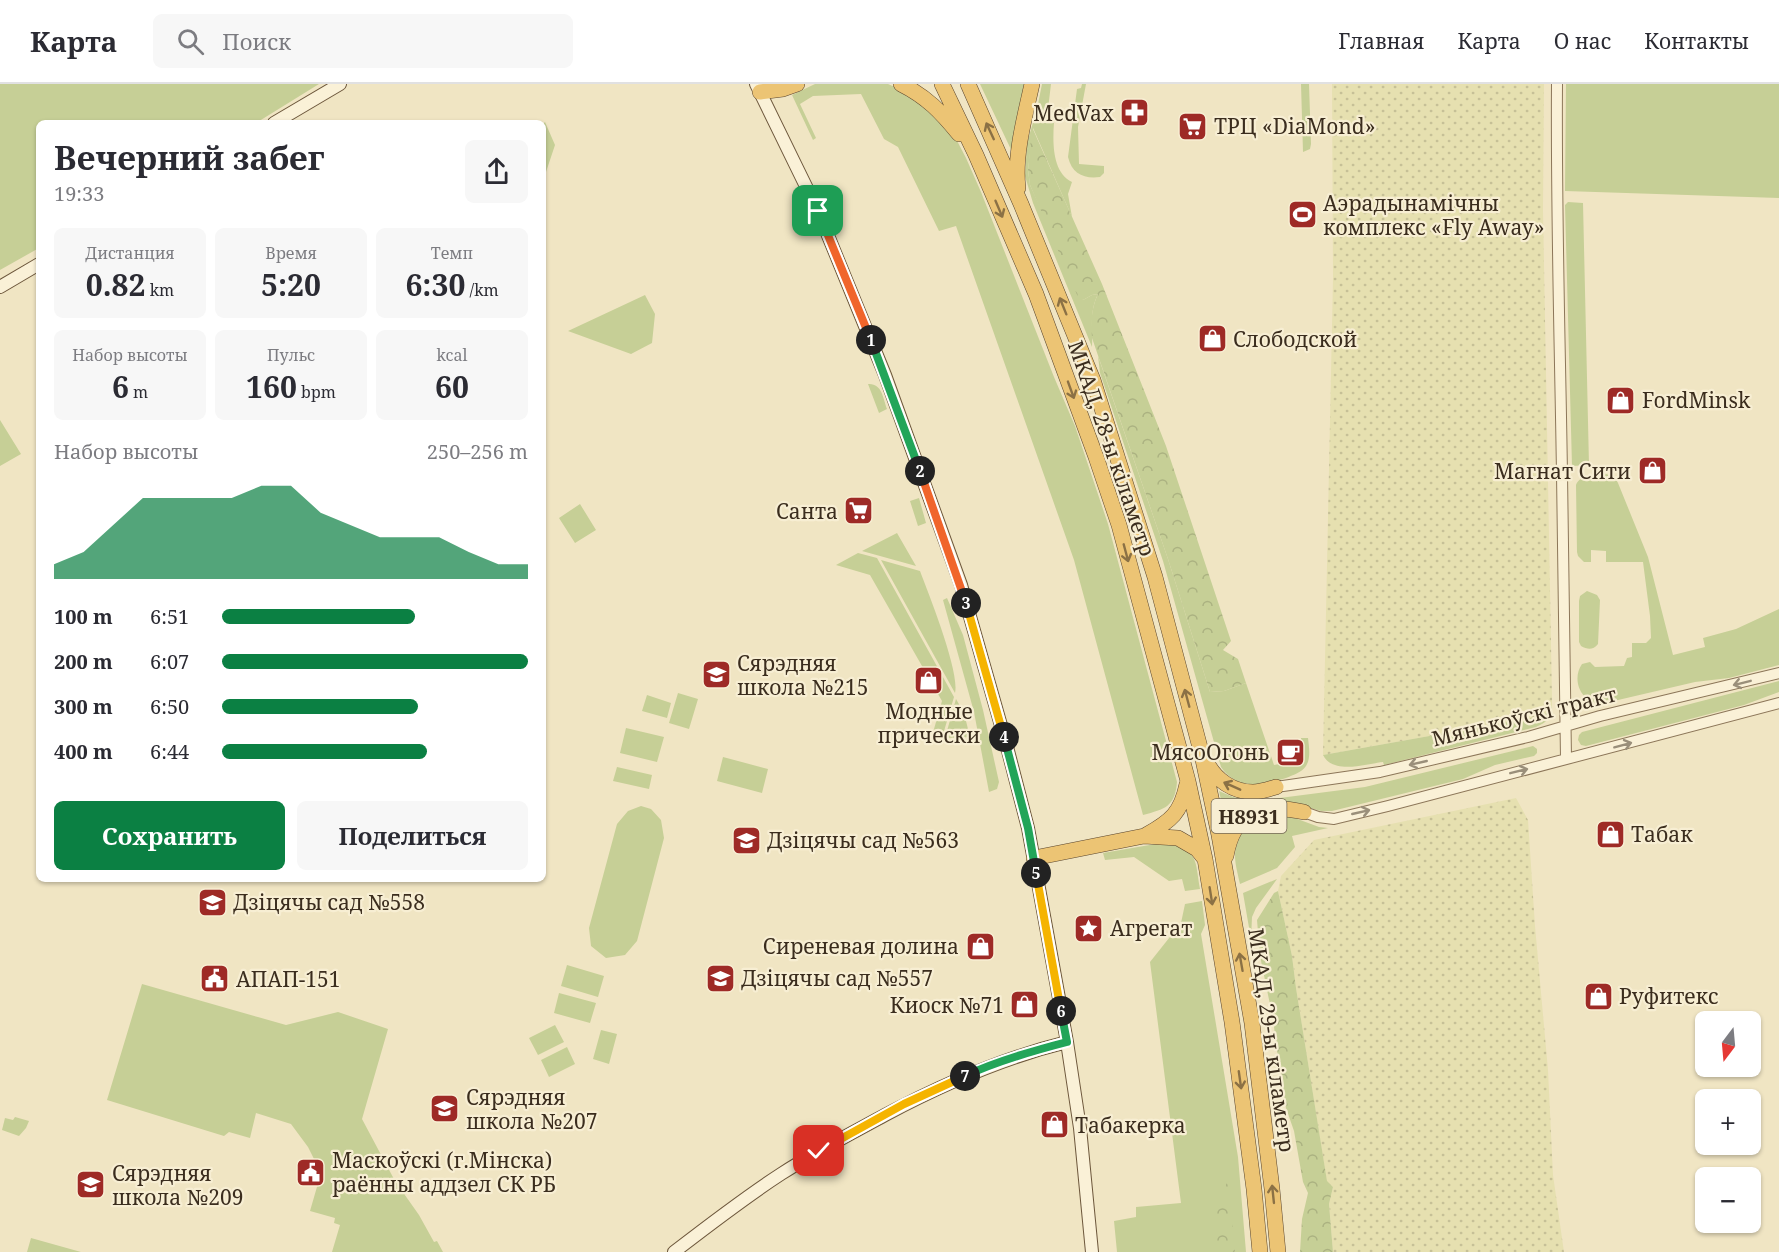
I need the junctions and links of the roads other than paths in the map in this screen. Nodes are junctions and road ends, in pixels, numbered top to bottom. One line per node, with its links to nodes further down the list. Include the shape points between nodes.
1 (340, 84): 9 (main road)
2 (797, 84): 8 (highway, via 783,89)
3 (901, 84): 10 (highway, via 935,106)
4 (942, 84): 10 (highway, МКАД, 28-ы кіламетр)
5 (968, 84): 11 (highway, МКАД, 28-ы кіламетр, one-way to 5)
6 (1032, 84): 11 (highway, via 1018,165)
7 (1557, 84): 16 (street)
8 (761, 87): 25 (main road, via 837,256 943,533 1006,743)
9 (279, 120)
10 (976, 155): 19 (highway, МКАД, 28-ы кіламетр, one-way to 19, via 1036,294 1096,457 1119,525)
11 (1021, 204): 17 (highway, МКАД, 28-ы кіламетр, one-way to 11, via 1155,577 1093,380)
12 (36, 266): 13 (main road)
13 (0, 287)
14 (1779, 673): 16 (street, Мянькоўскі тракт / Н8931, one-way to 16)
15 (1779, 703): 18 (street, Н8931, one-way to 15)
16 (1565, 727): 18 (street); 20 (street, Мянькоўскі тракт / Н8931, one-way to 20, via 1380,772)
17 (1202, 755): 20 (highway, Н8931, one-way to 17, via 1254,792 1233,788 1216,776); 22 (highway, МКАД, 28-ы кіламетр)
18 (1566, 759): 21 (street, Н8931, one-way to 18, via 1334,819)
19 (1188, 781): 23 (highway, via 1174,816); 24 (highway, МКАД, 28-ы кіламетр)
20 (1276, 787)
21 (1304, 812): 27 (highway, Н8931, via 1274,808 1260,810 1240,821 1228,841)
22 (1219, 835): 27 (highway, МКАД, 29-ы кіламетр)
23 (1144, 836): 25 (highway); 26 (highway, via 1178,838)
24 (1200, 839): 26 (highway, МКАД, 29-ы кіламетр)
25 (1034, 858): 28 (main road)
26 (1205, 859): 31 (highway, МКАД, 29-ы кіламетр, one-way to 31, via 1232,1022)
27 (1224, 865): 32 (highway, МКАД, 29-ы кіламетр, one-way to 27, via 1252,1023)
28 (1067, 1042): 29 (main road, via 984,1067 904,1104 783,1173); 30 (main road)
29 (674, 1252)
30 (1092, 1252)
31 (1260, 1252)
32 (1278, 1252)

